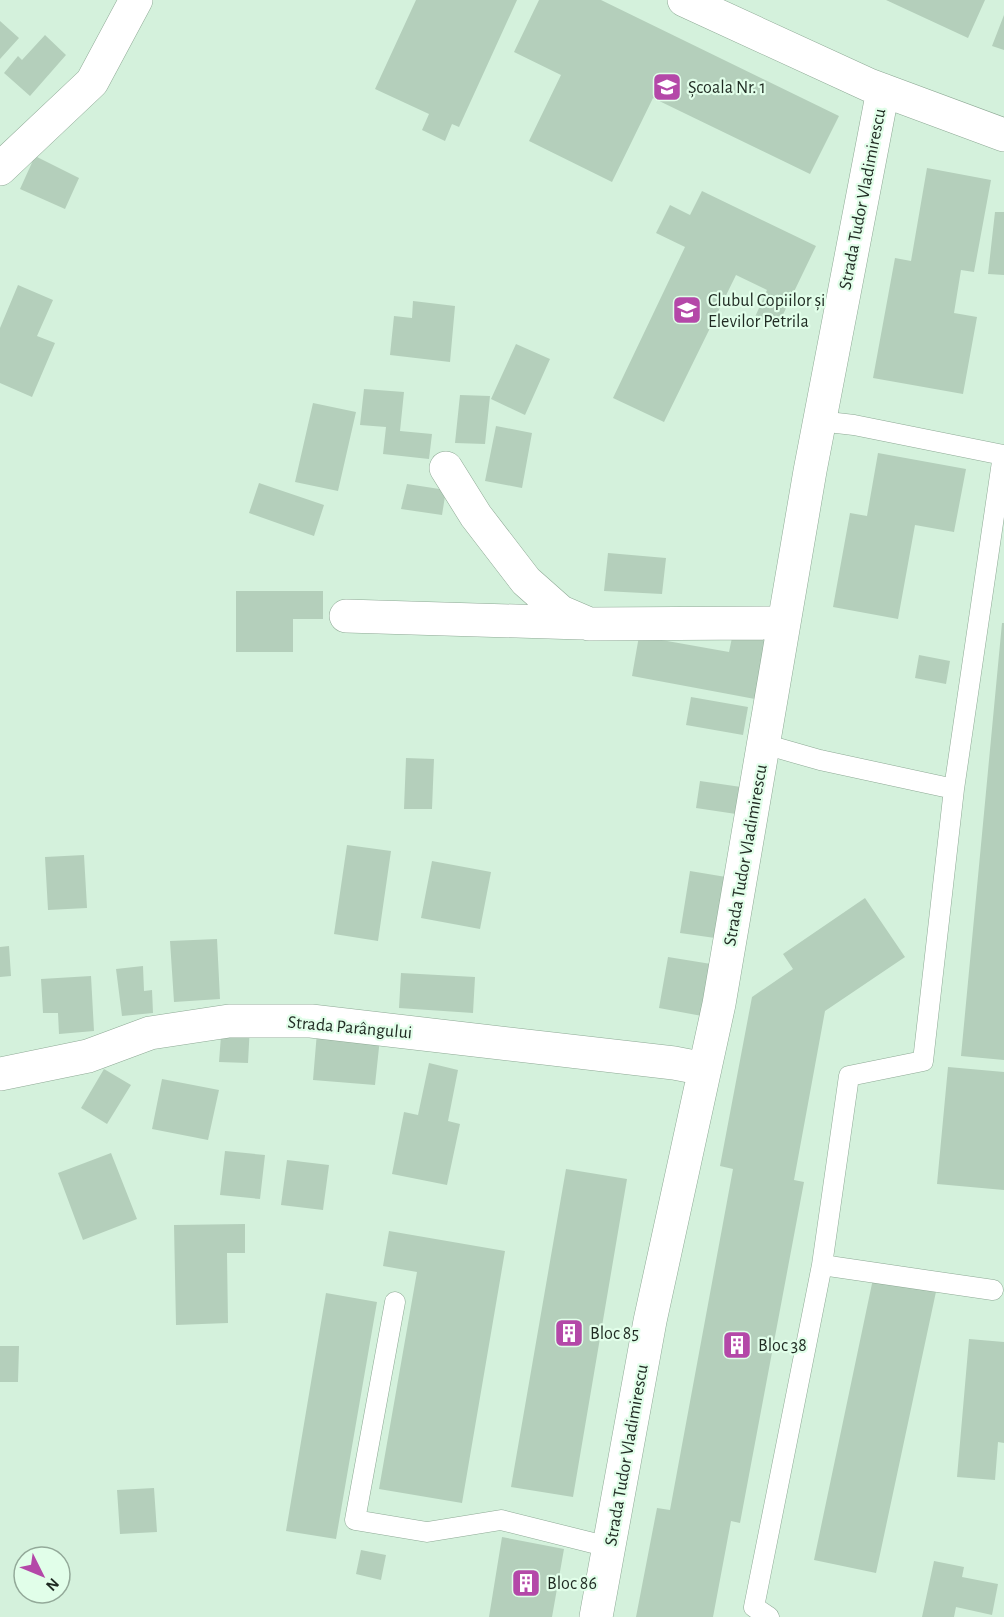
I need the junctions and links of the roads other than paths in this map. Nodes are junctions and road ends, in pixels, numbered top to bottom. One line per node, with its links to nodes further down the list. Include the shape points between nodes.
1 (136, 0): 5 (street, via 92,82)
2 (684, 0): 3 (street, Strada Tudor Vladimirescu)
3 (883, 90): 4 (street, Strada Tudor Vladimirescu); 6 (street, Strada Tudor Vladimirescu)
4 (1004, 135)
5 (0, 169)
6 (819, 421): 9 (street, Strada Tudor Vladimirescu); 12 (lane, via 1003,455)
7 (446, 468): 10 (street, via 476,516 526,581 561,612)
8 (346, 616): 10 (street)
9 (784, 623): 10 (street); 11 (street, Strada Tudor Vladimirescu)
10 (589, 624)
11 (764, 744): 12 (lane); 13 (street, Strada Tudor Vladimirescu)
12 (954, 789): 15 (lane, via 923,1061 849,1076)
13 (705, 1069): 14 (street, Strada Parângului, via 311,1021 229,1021 150,1033 87,1056); 18 (street, Strada Tudor Vladimirescu, via 650,1321)
14 (0, 1074)
15 (822, 1265): 16 (lane); 20 (lane, via 754,1606)
16 (993, 1290)
17 (394, 1302): 18 (lane, via 355,1520 427,1532 501,1520)
18 (609, 1547): 19 (street, Strada Tudor Vladimirescu)
19 (596, 1617)
20 (769, 1617)

